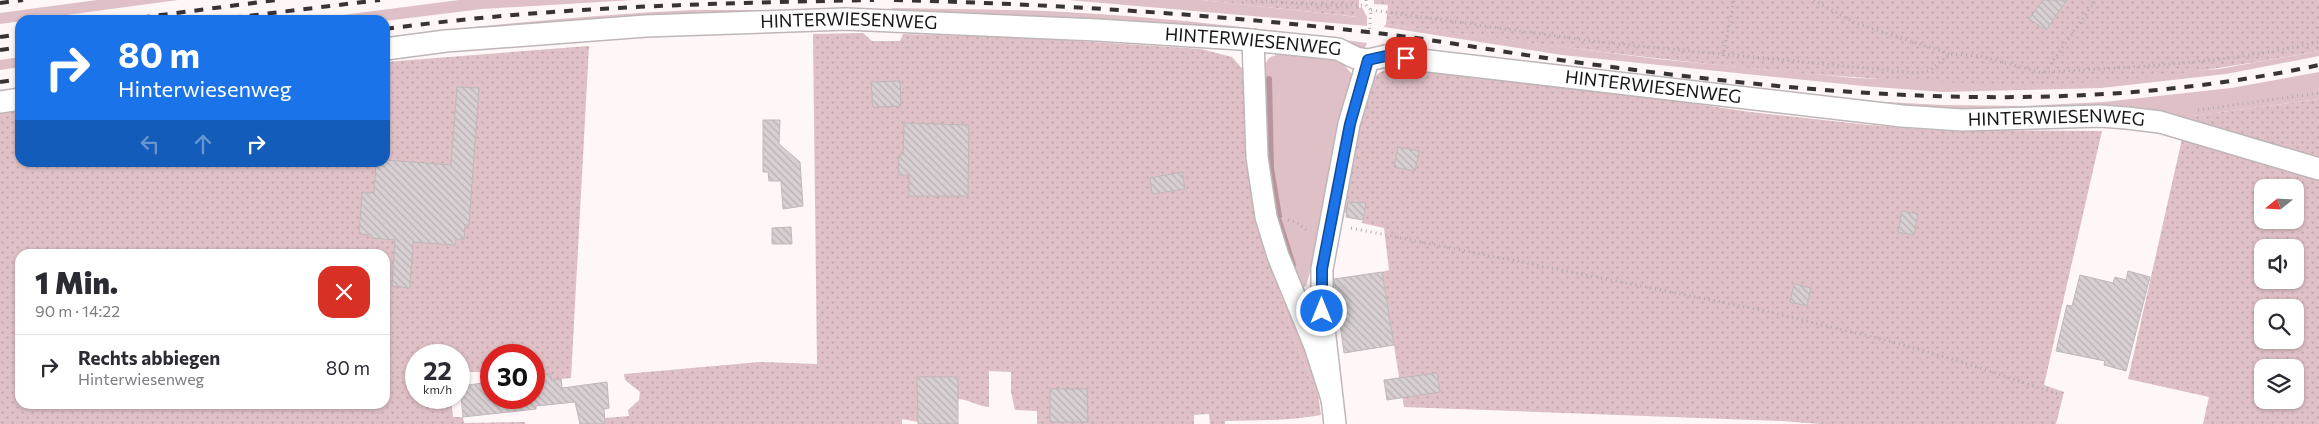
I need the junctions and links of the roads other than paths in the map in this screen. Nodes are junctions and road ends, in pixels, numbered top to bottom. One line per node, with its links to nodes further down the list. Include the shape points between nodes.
1 (1253, 40): 2 (street, HINTERWIESENWEG, via 1029,26 846,20 646,26); 3 (street, HINTERWIESENWEG, via 1338,49); 7 (street, via 1257,157 1266,216)
2 (390, 48)
3 (1368, 60): 6 (street, HINTERWIESENWEG, via 1386,56 1902,116 1962,120 2127,118 2160,122); 7 (street, via 1350,124 1322,269 1322,311)
4 (15, 100): 5 (street)
5 (0, 102)
6 (2319, 169)
7 (1332, 399): 8 (street)
8 (1335, 424)

